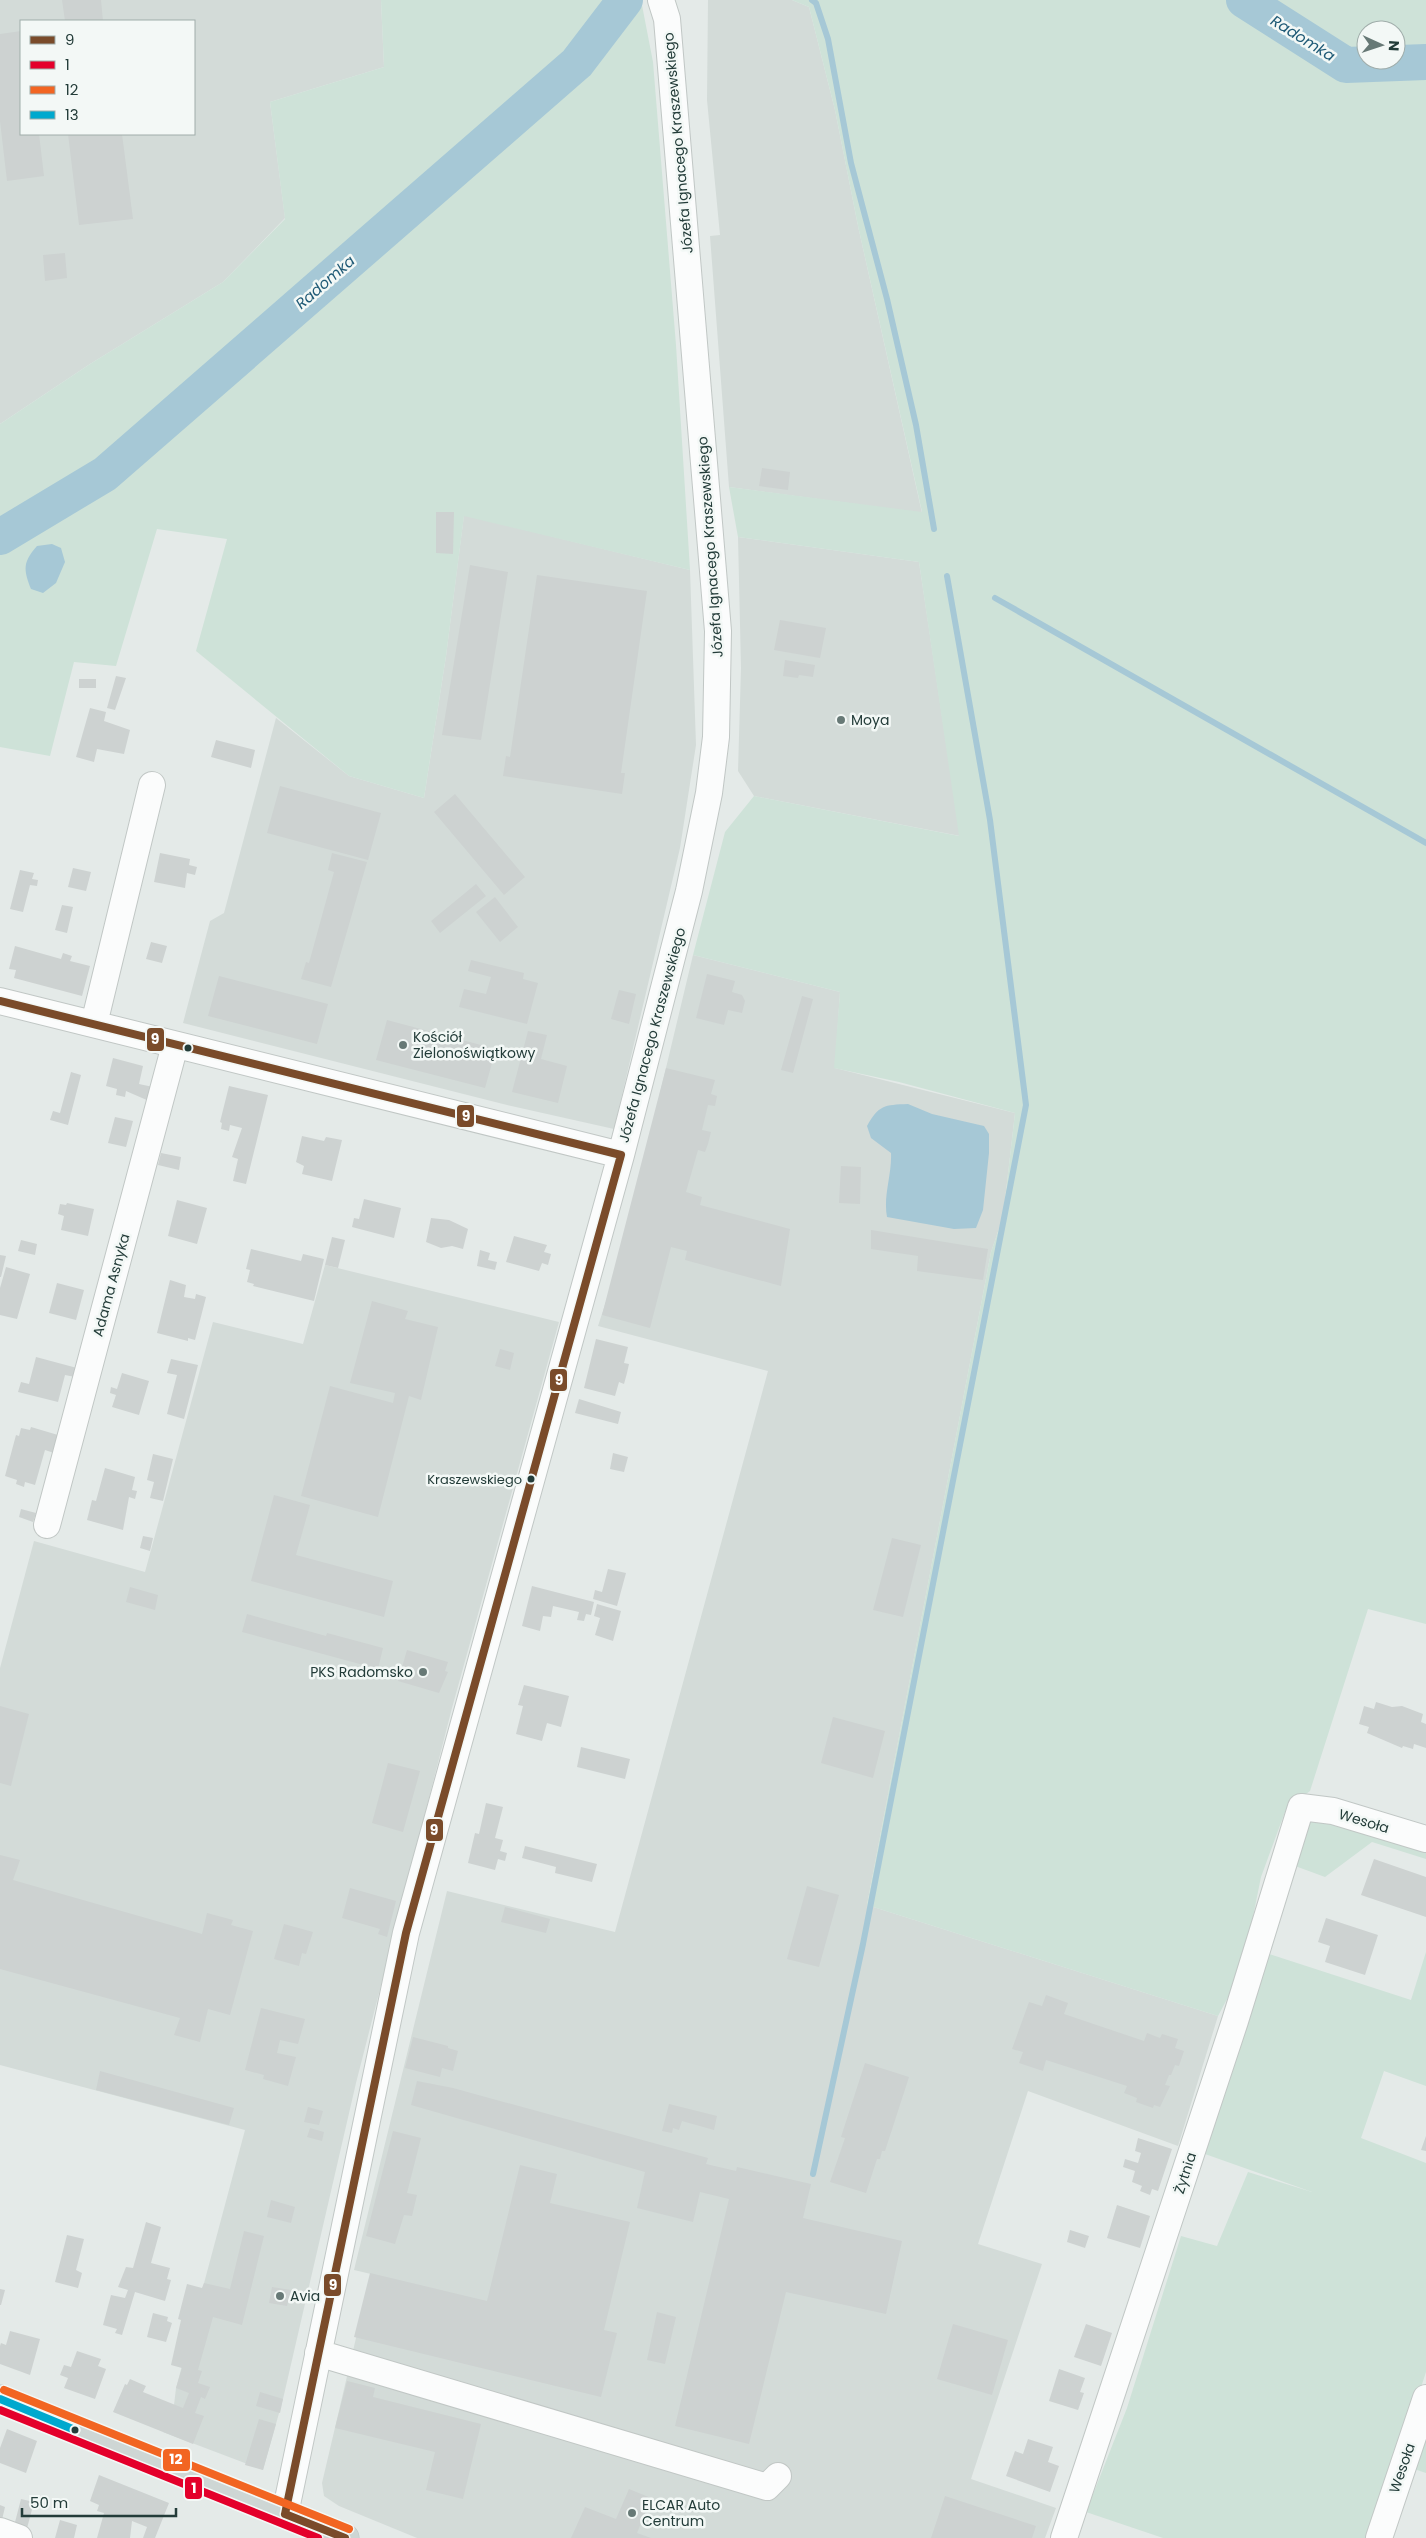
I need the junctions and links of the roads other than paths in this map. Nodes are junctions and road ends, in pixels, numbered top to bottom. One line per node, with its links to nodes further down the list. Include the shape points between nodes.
1 (661, 0): 6 (street, Józefa Ignacego Kraszewskiego, via 667,19 706,479 718,631 718,687 716,737 700,845)
2 (152, 785): 4 (street)
3 (0, 1000): 4 (street)
4 (94, 1024): 5 (street)
5 (175, 1045): 6 (street); 7 (street, Adama Asnyka)
6 (621, 1155): 10 (street, Józefa Ignacego Kraszewskiego, via 406,1933)
7 (48, 1525)
8 (1301, 1807): 9 (street, Wesoła, via 1334,1811); 18 (street, Żytnia, via 1235,2021)
9 (1426, 1840)
10 (318, 2354): 13 (street, via 767,2487); 14 (street, Józefa Ignacego Kraszewskiego)
11 (0, 2398): 14 (main road)
12 (1426, 2398): 19 (street, Wesoła)
13 (778, 2476)
14 (285, 2514): 17 (main road)
15 (0, 2531): 16 (street)
16 (19, 2538)
17 (345, 2538)
18 (1064, 2538)
19 (1378, 2538)

